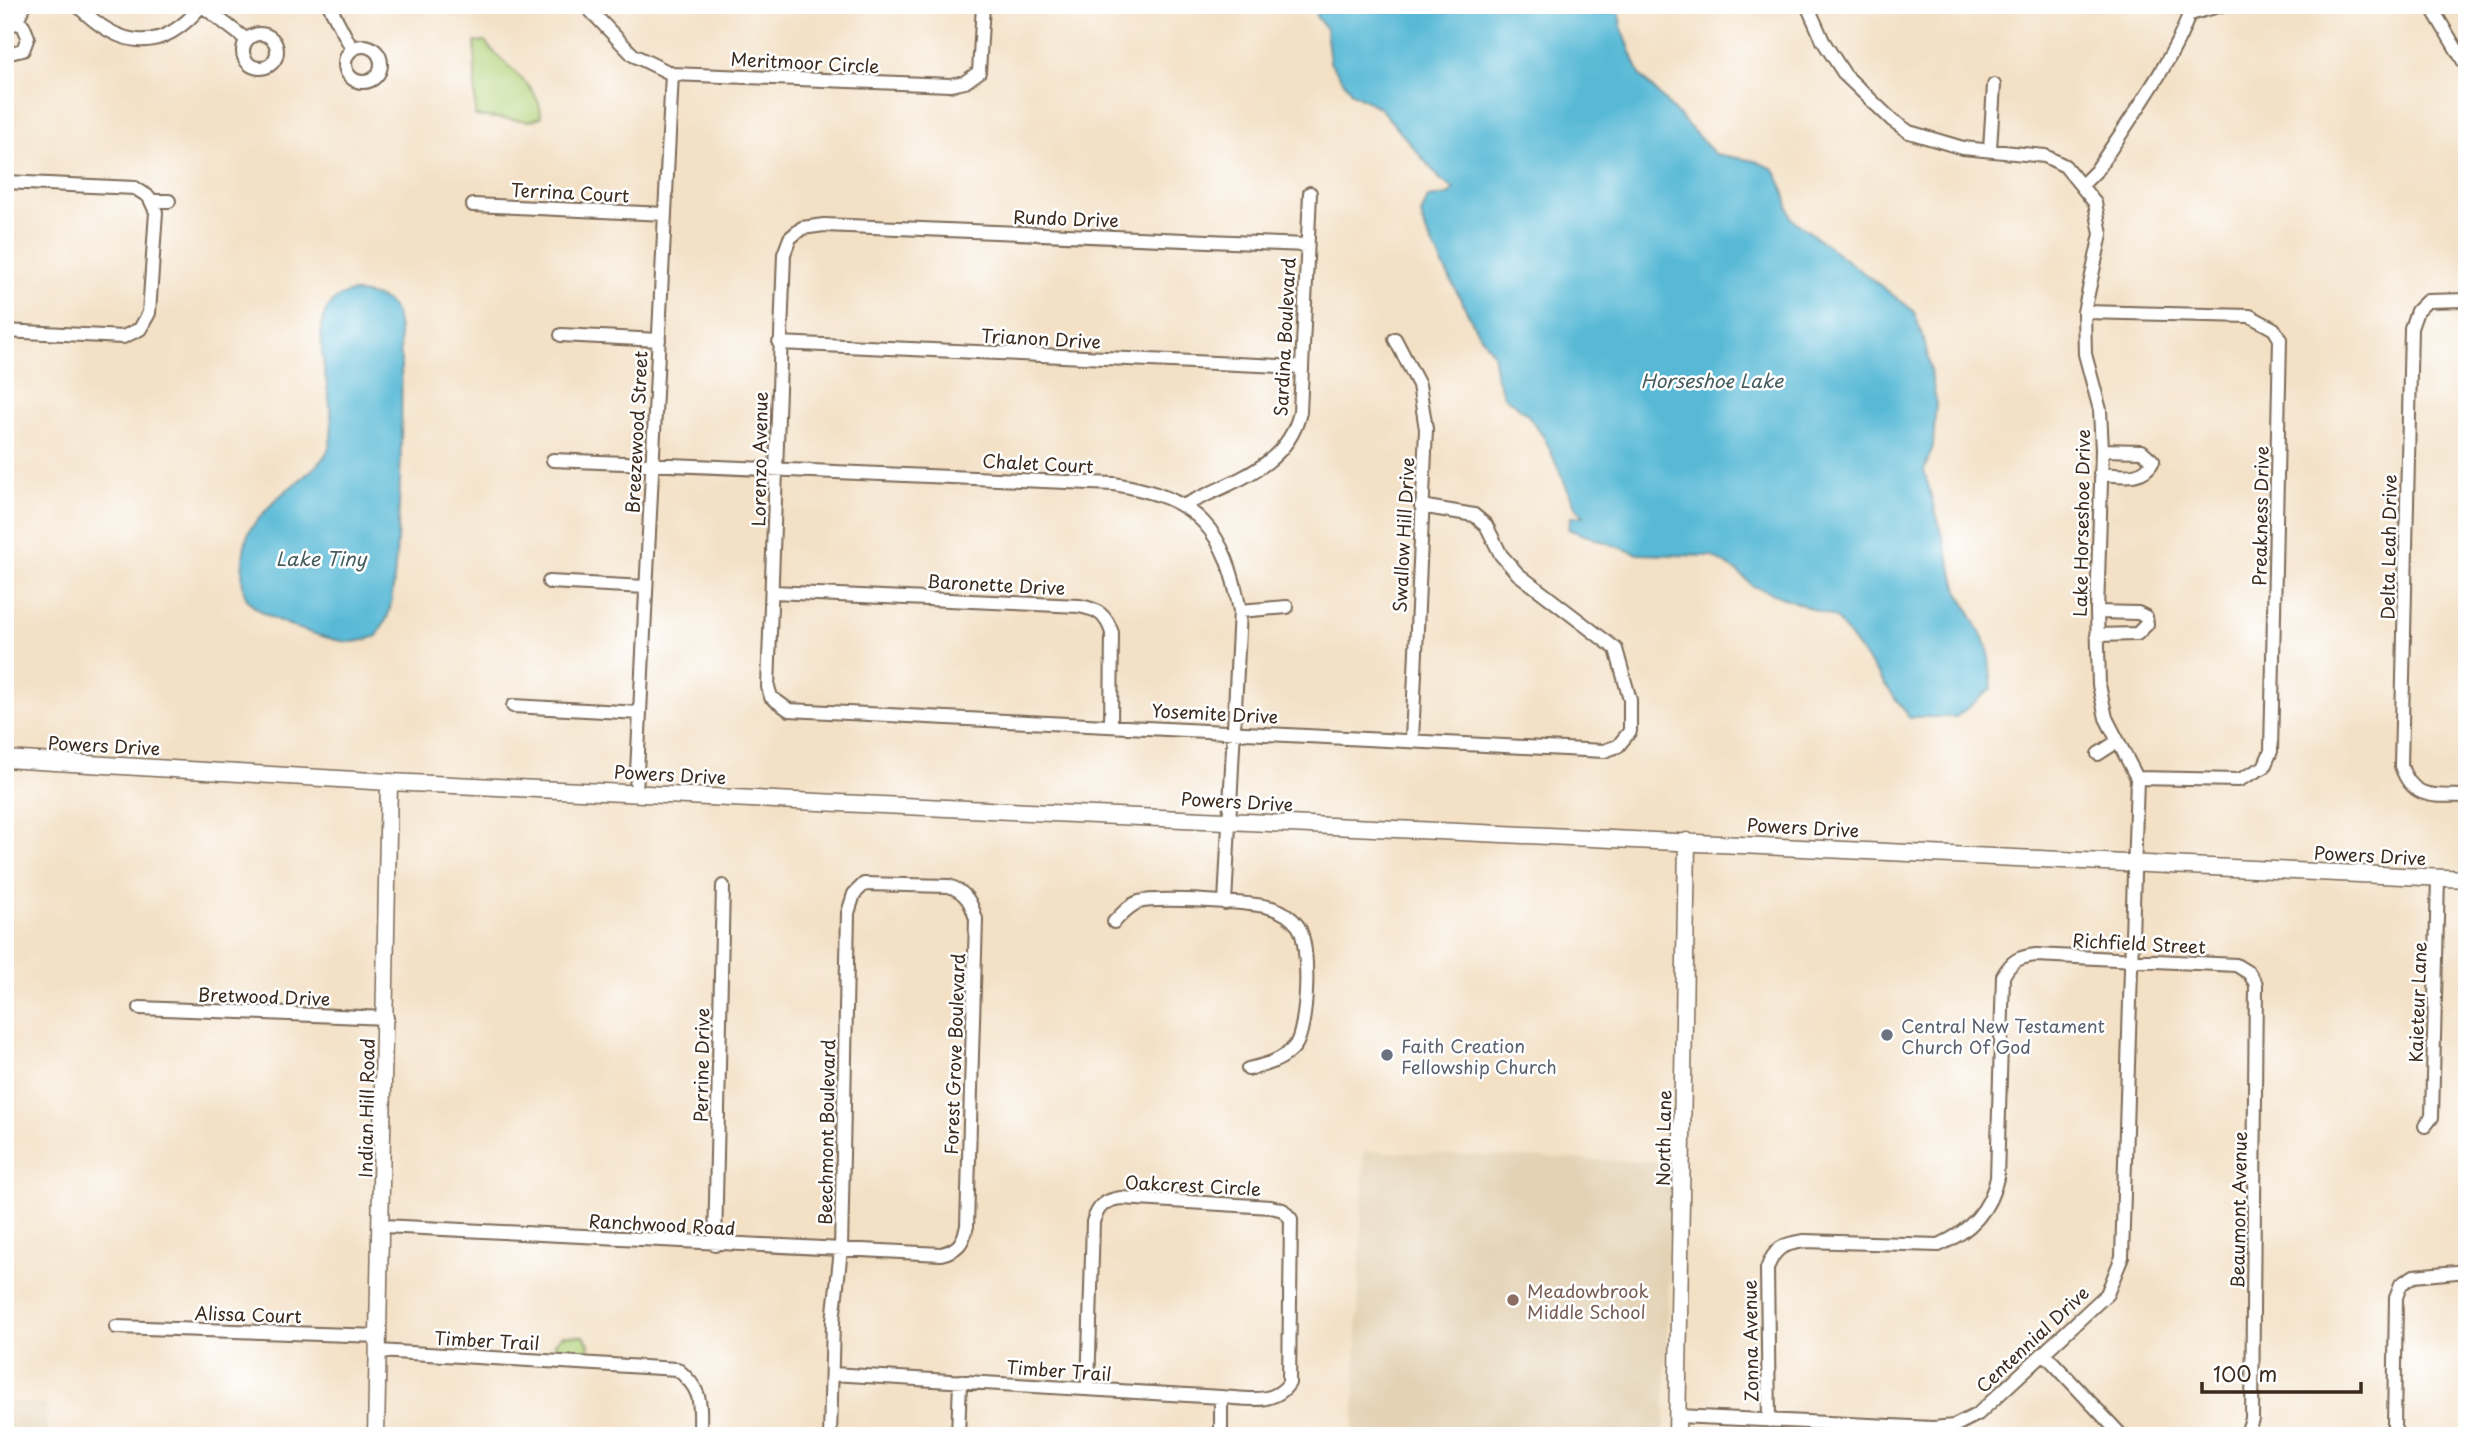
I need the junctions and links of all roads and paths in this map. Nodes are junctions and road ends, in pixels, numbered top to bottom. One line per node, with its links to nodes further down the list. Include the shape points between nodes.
1 (24, 5): 11 (street)
2 (77, 5): 3 (street, via 114,35 139,42 184,26)
3 (202, 5): 12 (street)
4 (329, 5): 13 (street)
5 (984, 5): 16 (street, Meritmoor Circle, via 979,72 965,82)
6 (1807, 5): 18 (street, via 1845,75 1892,120 1909,132 1948,145)
7 (2222, 5): 10 (street)
8 (2430, 5): 15 (street)
9 (590, 7): 16 (street, Meritmoor Circle, via 633,55)
10 (2190, 9): 20 (street, via 2179,39 2096,171)
11 (11, 21): 14 (street, via 26,31 26,44 17,54)
12 (247, 40)
13 (352, 49)
14 (5, 54)
15 (2467, 67)
16 (672, 74): 25 (street, Breezewood Street)
17 (1994, 85): 18 (street)
18 (1990, 149): 20 (street, via 2045,156 2065,166)
19 (5, 182): 22 (street, via 135,188)
20 (2082, 185): 29 (street, Lake Horseshoe Drive, via 2095,203 2101,234)
21 (1310, 193): 27 (street, Sardina Boulevard)
22 (151, 201): 23 (street); 30 (street, via 156,212 149,313 140,329 122,337)
23 (169, 201)
24 (473, 205): 25 (street, Terrina Court)
25 (665, 214): 33 (street, Breezewood Street)
26 (824, 225): 27 (street, Rundo Drive); 34 (street, Lorenzo Avenue, via 802,228 790,238)
27 (1307, 245): 35 (street, Sardina Boulevard)
28 (2467, 300): 62 (street, Delta Leah Drive, via 2427,301 2417,311 2411,328 2401,766 2415,790)
29 (2084, 313): 36 (street, Lake Horseshoe Drive, via 2085,354 2100,410); 59 (street, Preakness Drive, via 2250,316 2274,329 2280,340 2271,751 2264,767 2239,780)
30 (5, 331)
31 (561, 335): 33 (street)
32 (1395, 339): 42 (street, Swallow Hill Drive, via 1419,385 1424,418)
33 (659, 340): 38 (street, Breezewood Street)
34 (779, 343): 35 (street, Trianon Drive); 39 (street, Lorenzo Avenue)
35 (1302, 367): 41 (street, Sardina Boulevard, via 1300,412 1287,446 1270,461)
36 (2102, 450): 40 (street, Lake Horseshoe Drive); 40 (street, via 2142,451 2153,461 2149,470 2139,475)
37 (553, 460): 38 (street, Chalet Court)
38 (652, 463): 39 (street, Chalet Court); 44 (street, Breezewood Street)
39 (776, 468): 41 (street, Chalet Court, via 1114,484 1152,490); 45 (street, Lorenzo Avenue)
40 (2100, 474): 48 (street, Lake Horseshoe Drive)
41 (1185, 505): 47 (street, Chalet Court, via 1218,538 1233,571)
42 (1421, 506): 55 (street, Swallow Hill Drive); 55 (street, Yosemite Drive, via 1474,515 1486,525 1501,555 1518,574 1616,649 1630,700 1630,731 1618,747 1604,751)
43 (549, 582): 44 (street)
44 (646, 587): 52 (street, Breezewood Street)
45 (773, 592): 51 (street, Lorenzo Avenue, via 768,687 771,697); 53 (street, Baronette Drive, via 1096,609 1107,619 1112,633)
46 (1287, 607): 47 (street)
47 (1240, 611): 54 (street, Chalet Court)
48 (2097, 612): 49 (street, Lake Horseshoe Drive); 49 (street, via 2138,613 2146,617 2147,624 2137,634)
49 (2097, 635): 56 (street, Lake Horseshoe Drive, via 2099,685 2106,719)
50 (513, 706): 52 (street)
51 (789, 710): 53 (street, Yosemite Drive)
52 (640, 713): 61 (street, Breezewood Street)
53 (1111, 725): 54 (street, Yosemite Drive)
54 (1235, 731): 55 (street, Yosemite Drive); 63 (street, Chalet Court)
55 (1412, 740)
56 (2118, 741): 57 (street); 59 (street, Lake Horseshoe Drive)
57 (2098, 754)
58 (5, 759): 60 (street, Powers Drive)
59 (2137, 778): 65 (street, Lake Horseshoe Drive)
60 (389, 782): 61 (street, Powers Drive); 75 (street, Indian Hill Road)
61 (636, 792): 63 (street, Powers Drive)
62 (2467, 796)
63 (1230, 820): 64 (street, Powers Drive); 70 (street, Chalet Court)
64 (1688, 841): 65 (street, Powers Drive); 92 (street, North Lane)
65 (2134, 862): 66 (street, Powers Drive); 72 (street, Centennial Drive)
66 (2438, 878): 67 (street, Powers Drive); 77 (street, Kaieteur Lane, via 2432,1117)
67 (2467, 879)
68 (915, 884): 81 (street, Beechmont Boulevard, via 864,884 854,894 848,913); 82 (street, Forest Grove Boulevard, via 961,890 976,919 967,1226 964,1240 954,1251)
69 (723, 886): 80 (street, Perrine Drive)
70 (1225, 903): 71 (street, via 1140,901); 76 (street, via 1260,905 1288,916 1300,928 1306,946 1304,1017 1297,1044 1285,1056)
71 (1114, 922)
72 (2132, 960): 73 (street, Richfield Street, via 2236,965 2256,984); 79 (street, Richfield Street, via 2019,957 2009,964 2003,976 1997,1178 1983,1213 1959,1236 1939,1245); 86 (street, Centennial Drive, via 2122,1257 2107,1294)
73 (2258, 1001): 101 (street, Beaumont Avenue, via 2252,1419)
74 (140, 1008): 75 (street, Bretwood Drive)
75 (387, 1018): 78 (street, Indian Hill Road)
76 (1248, 1069)
77 (2425, 1126)
78 (383, 1227): 80 (street, Ranchwood Road); 85 (street, Indian Hill Road)
79 (1804, 1241): 93 (street, Zonna Avenue, via 1783,1244 1771,1256 1767,1269)
80 (715, 1245): 81 (street, Ranchwood Road)
81 (841, 1250): 82 (street, Ranchwood Road); 87 (street, Beechmont Boulevard)
82 (941, 1254)
83 (2467, 1271): 102 (street, via 2414,1276 2401,1283 2396,1297)
84 (116, 1328): 85 (street, Alissa Court)
85 (379, 1344): 94 (street, Indian Hill Road); 95 (street, Timber Trail, via 677,1369 700,1397)
86 (2044, 1353): 93 (street, Centennial Drive, via 1978,1414 1954,1426); 100 (street)
87 (832, 1374): 88 (street, Timber Trail); 96 (street, Beechmont Boulevard)
88 (960, 1381): 89 (street, Timber Trail); 97 (street)
89 (1088, 1389): 90 (street, Oakcrest Circle, via 1093,1222 1096,1210 1108,1200 1121,1198 1271,1207 1283,1210 1291,1219 1289,1383); 91 (street, Timber Trail)
90 (1283, 1392): 91 (street, Timber Trail, via 1272,1399)
91 (1221, 1397): 98 (street)
92 (1678, 1416): 93 (street, Centennial Drive); 99 (street, North Lane)
93 (1769, 1422)
94 (376, 1436)
95 (700, 1436)
96 (830, 1436)
97 (958, 1436)
98 (1220, 1436)
99 (1677, 1436)
100 (2122, 1436)
101 (2246, 1436)
102 (2398, 1436)

